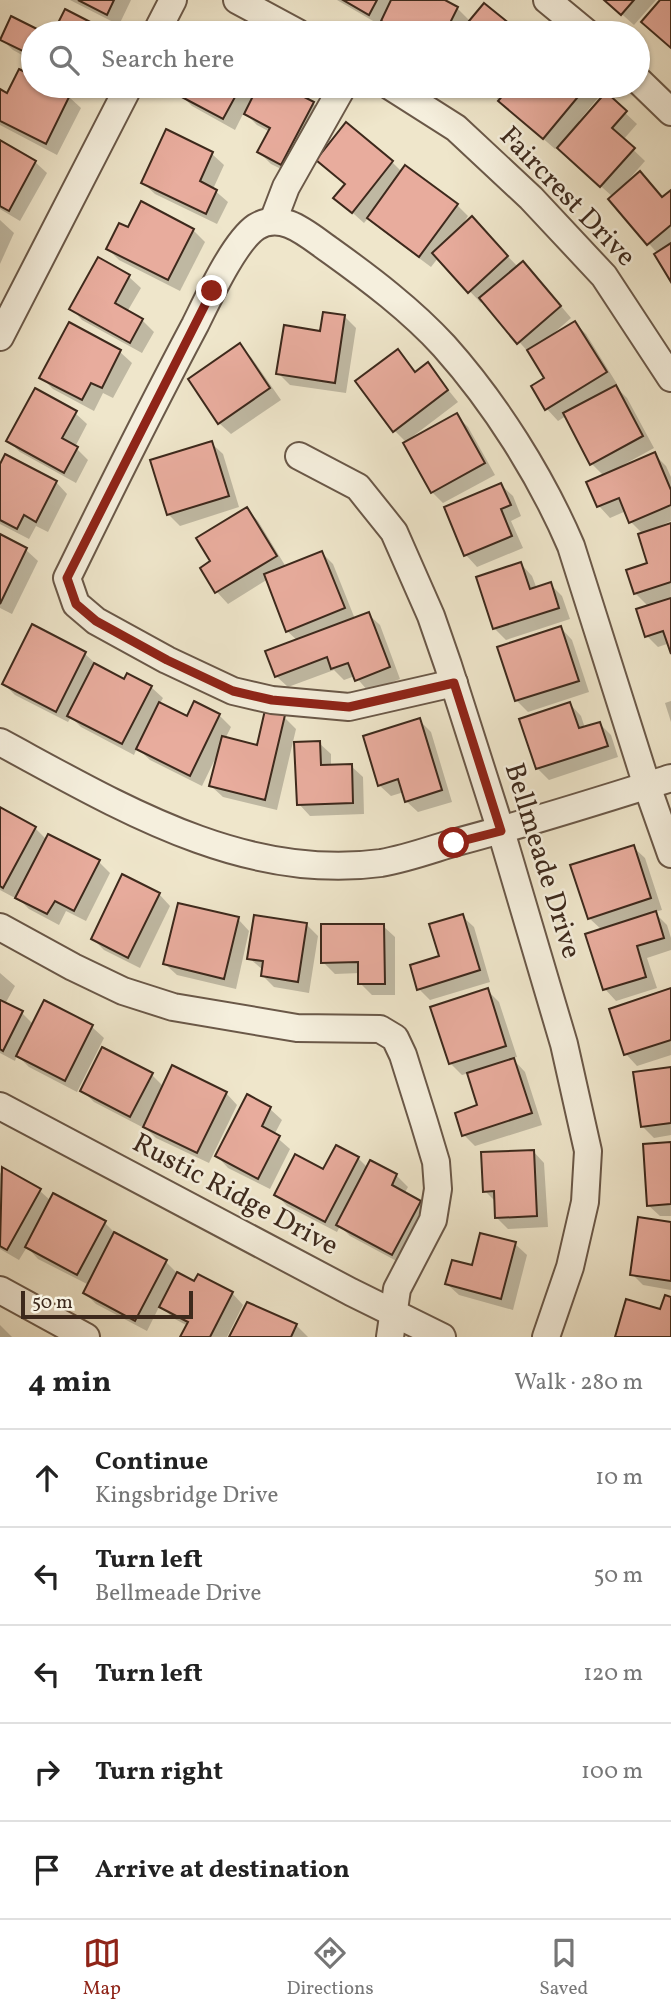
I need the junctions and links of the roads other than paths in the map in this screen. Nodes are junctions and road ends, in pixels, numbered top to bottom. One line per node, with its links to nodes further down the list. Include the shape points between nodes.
1 (173, 0): 4 (street)
2 (237, 0): 5 (street)
3 (547, 0): 6 (street)
4 (162, 21)
5 (276, 21)
6 (572, 21)
7 (650, 92): 11 (street)
8 (123, 98): 13 (street)
9 (336, 98): 12 (street, via 286,187)
10 (409, 98): 14 (street, Faircrest Drive, via 456,128 531,198 604,276)
11 (671, 112)
12 (273, 221): 16 (street, via 250,232 212,291 67,578 70,591 76,604 96,621 233,691 272,700 349,707); 18 (street, via 293,225 401,305 443,345 484,395 559,517)
13 (0, 337)
14 (671, 378)
15 (299, 456): 16 (street, Bellmeade Drive, via 358,487 394,533 431,616)
16 (454, 683): 19 (street, Bellmeade Drive)
17 (0, 742): 19 (street, via 171,830 228,850 276,860 325,865 382,863)
18 (659, 782): 19 (street); 20 (street)
19 (501, 831): 27 (street, Bellmeade Drive, via 564,1044 588,1151 585,1202 570,1267)
20 (671, 854)
21 (0, 927): 24 (street, via 73,967 173,1007 297,1028 380,1029 395,1038 436,1162 438,1189 433,1220 397,1289)
22 (0, 1106): 24 (street, Rustic Ridge Drive)
23 (0, 1290): 25 (street)
24 (392, 1325): 26 (street, Rustic Ridge Drive)
25 (86, 1337)
26 (442, 1337)
27 (546, 1337)

